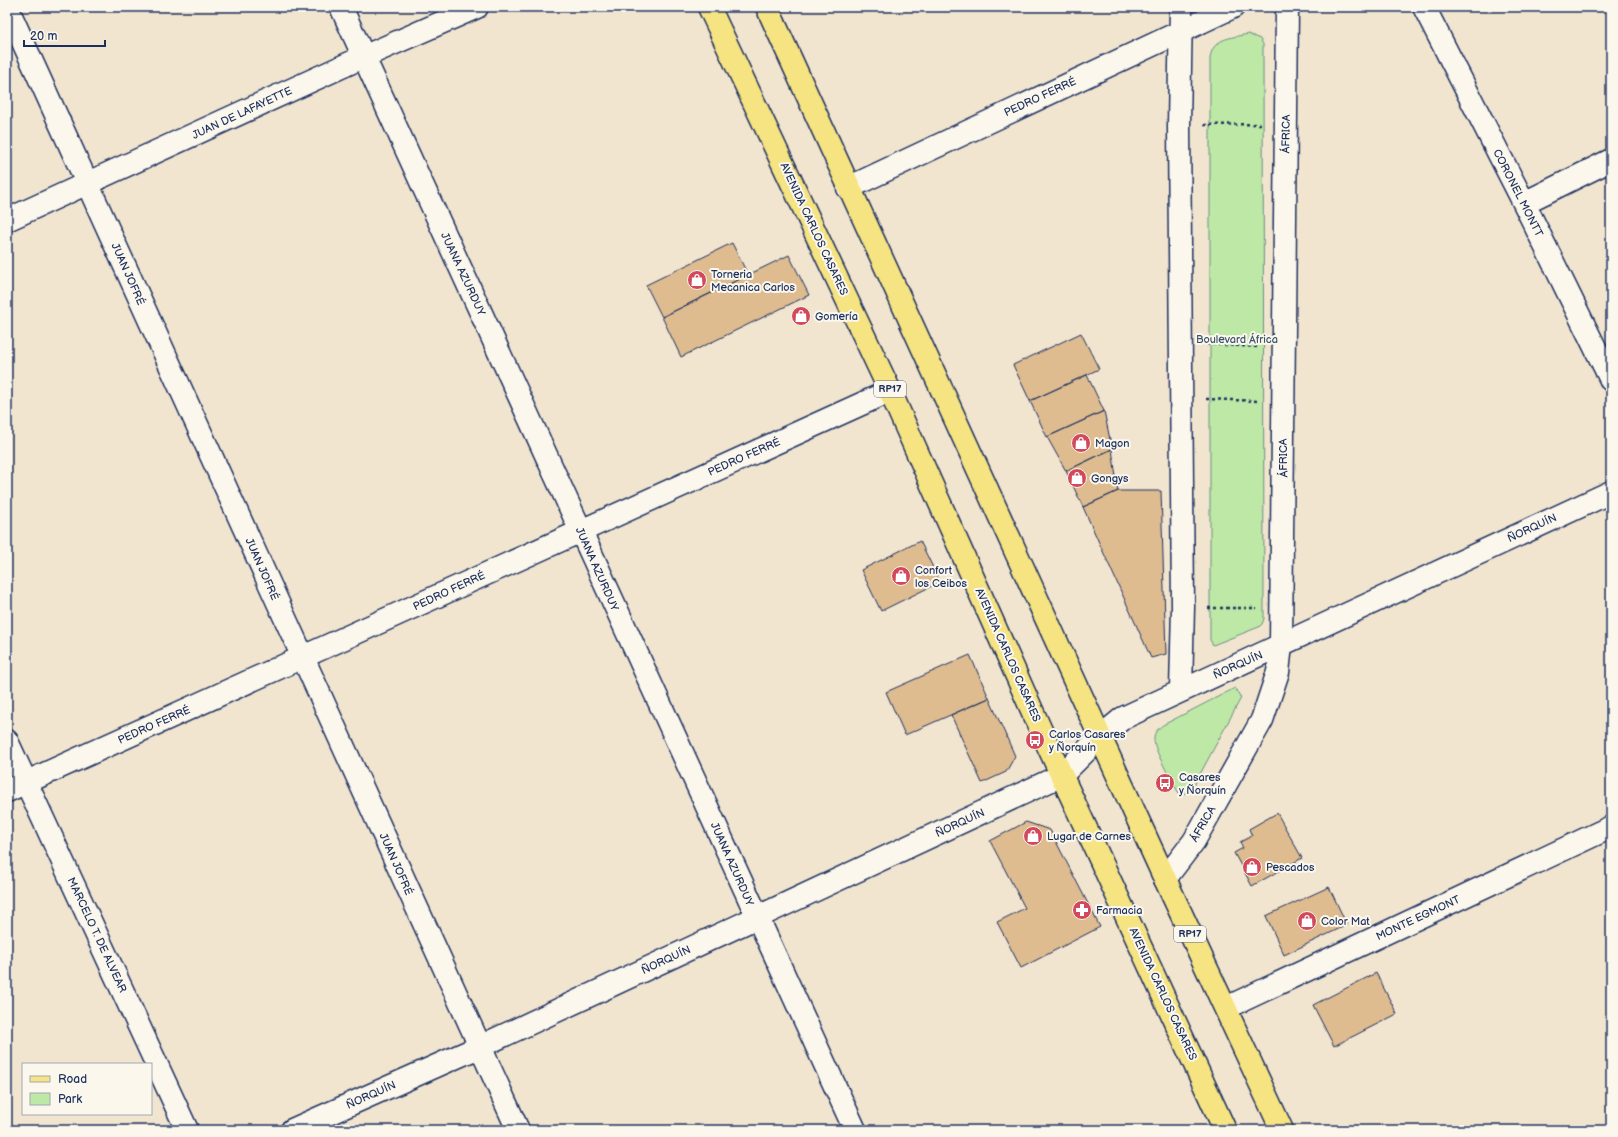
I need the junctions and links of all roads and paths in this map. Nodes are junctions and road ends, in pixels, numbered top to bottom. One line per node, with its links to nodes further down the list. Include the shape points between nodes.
1 (7, 7): 15 (street, JUAN JOFRÉ)
2 (341, 7): 11 (street, JUANA AZURDUY)
3 (477, 7): 11 (street, JUAN DE LAFAYETTE)
4 (709, 7): 22 (main road, AVENIDA CARLOS CASARES / RP17)
5 (767, 7): 16 (main road, RP17)
6 (1181, 7): 10 (street)
7 (1233, 7): 10 (street, PEDRO FERRÉ)
8 (1287, 7): 12 (street, ÁFRICA)
9 (1424, 7): 17 (street, CORONEL MONTT)
10 (1181, 30): 13 (street); 16 (street, PEDRO FERRÉ)
11 (363, 57): 15 (street, JUAN DE LAFAYETTE); 26 (street, JUANA AZURDUY)
12 (1286, 123): 13 (path); 20 (street, ÁFRICA)
13 (1179, 126): 19 (street)
14 (1611, 160): 17 (street)
15 (87, 184): 18 (street, JUAN DE LAFAYETTE); 30 (street, JUAN JOFRÉ)
16 (848, 188): 32 (main road, RP17)
17 (1524, 203): 21 (street, CORONEL MONTT)
18 (7, 220)
19 (1180, 343): 20 (path); 23 (street)
20 (1284, 348): 24 (street, ÁFRICA)
21 (1611, 380)
22 (890, 391): 26 (street, PEDRO FERRÉ); 34 (main road, AVENIDA CARLOS CASARES / RP17)
23 (1181, 398): 24 (path); 27 (street)
24 (1283, 402): 28 (street, ÁFRICA)
25 (1611, 492): 29 (street, ÑORQUÍN)
26 (580, 531): 30 (street, PEDRO FERRÉ); 38 (street, JUANA AZURDUY)
27 (1183, 607): 28 (path); 31 (street)
28 (1281, 608): 29 (street, ÁFRICA)
29 (1281, 645): 31 (street, ÑORQUÍN); 37 (street, ÁFRICA, via 1278,672 1262,720 1194,841)
30 (302, 658): 35 (street, PEDRO FERRÉ); 40 (street, JUAN JOFRÉ)
31 (1181, 690): 32 (street, ÑORQUÍN, via 1123,718)
32 (1100, 737): 34 (street, ÑORQUÍN); 37 (main road, RP17)
33 (7, 741): 35 (street, MARCELO T. DE ALVEAR)
34 (1062, 775): 38 (street, ÑORQUÍN); 45 (main road, AVENIDA CARLOS CASARES / RP17)
35 (16, 786): 41 (street, MARCELO T. DE ALVEAR)
36 (1611, 827): 39 (street, MONTE EGMONT)
37 (1165, 878): 39 (main road, RP17)
38 (756, 918): 40 (street, ÑORQUÍN); 44 (street, JUANA AZURDUY)
39 (1226, 1008): 46 (main road, RP17)
40 (479, 1047): 42 (street, ÑORQUÍN); 43 (street, JUAN JOFRÉ)
41 (187, 1130)
42 (292, 1130)
43 (518, 1130)
44 (855, 1130)
45 (1225, 1130)
46 (1282, 1130)

